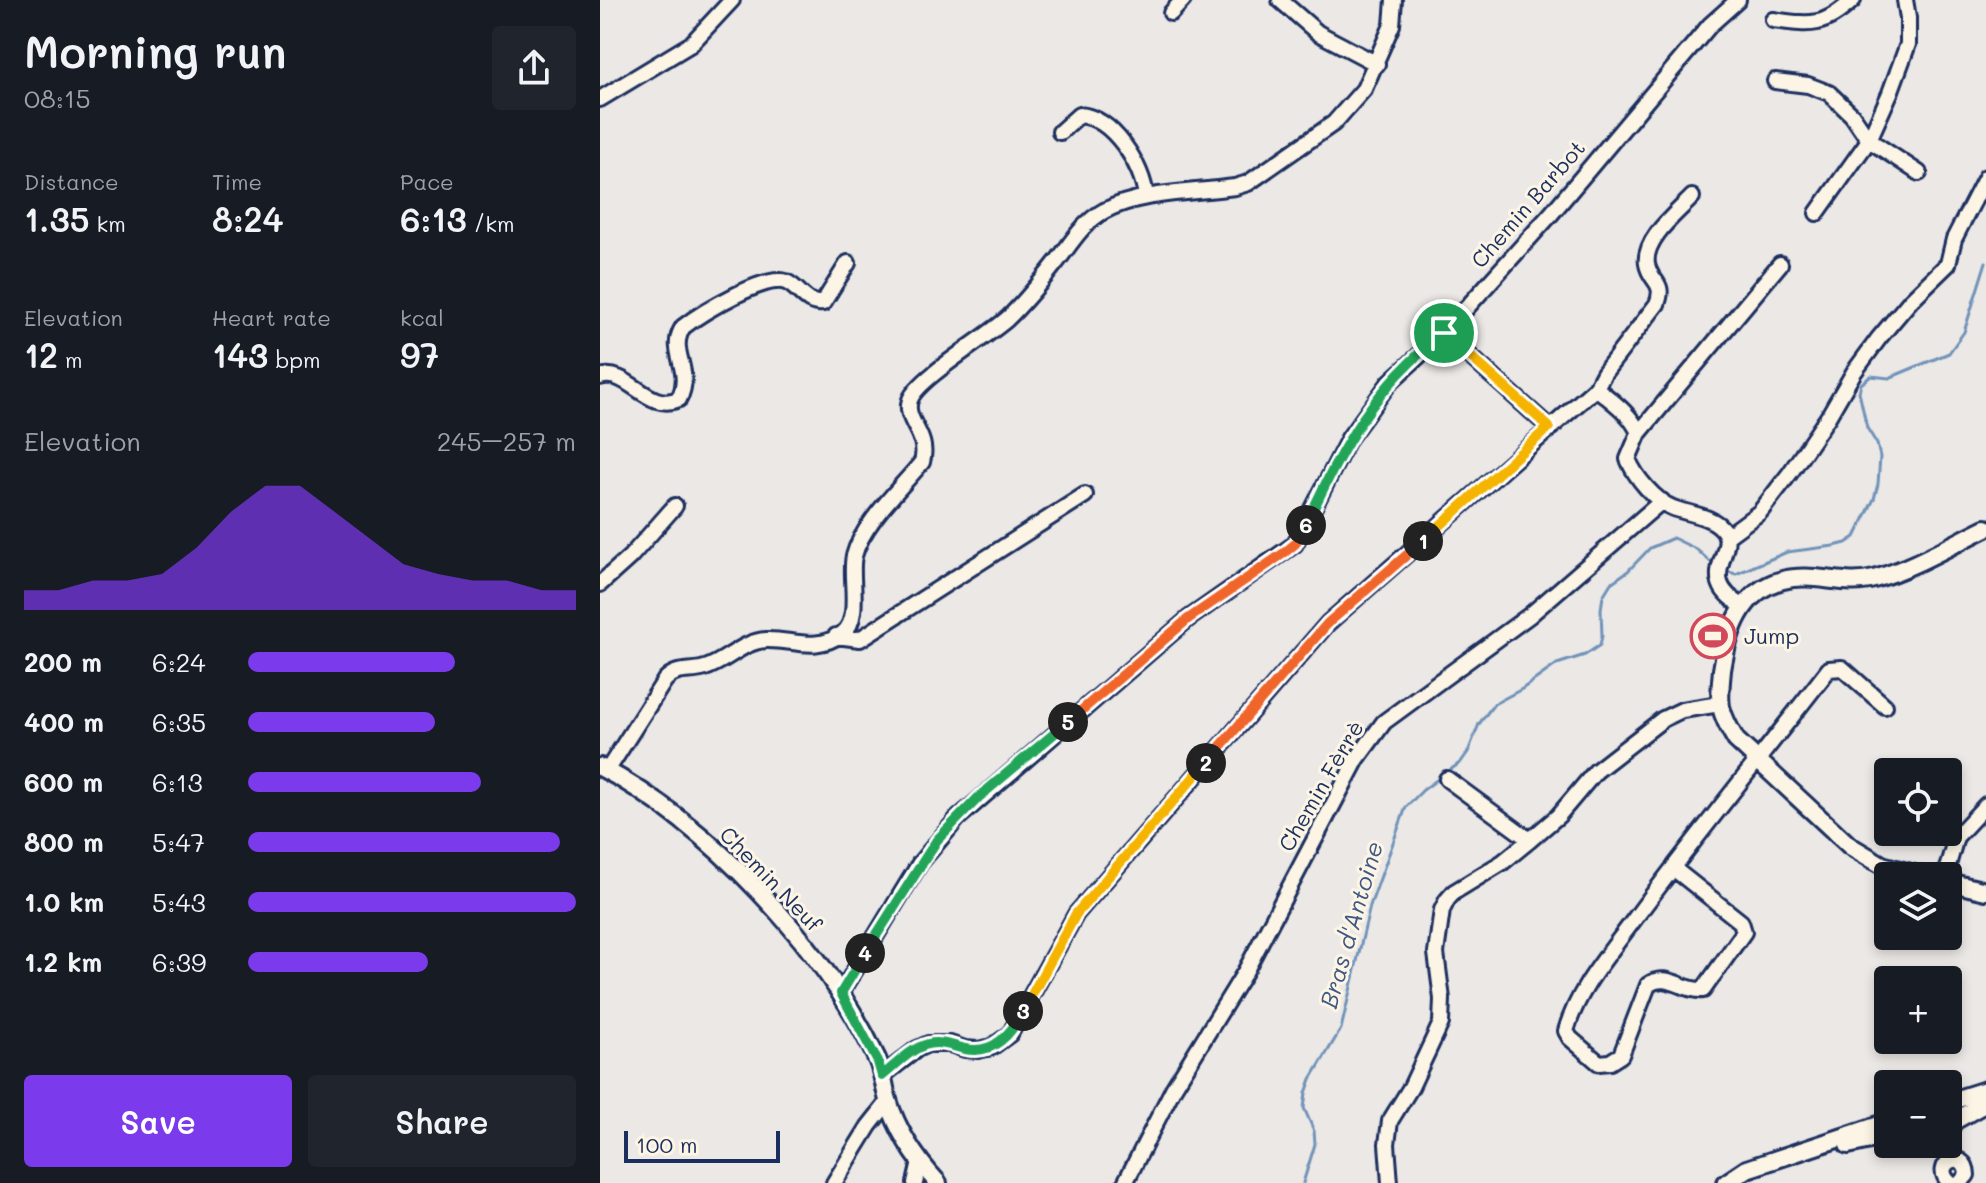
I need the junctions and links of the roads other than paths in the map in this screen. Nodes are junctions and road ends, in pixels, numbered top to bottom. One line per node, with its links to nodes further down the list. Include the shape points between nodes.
1 (732, 0): 12 (street, via 691,44)
2 (1183, 0): 8 (street)
3 (1280, 0): 10 (street, via 1318,33)
4 (1394, 0): 10 (street, via 1392,25)
5 (1738, 0): 22 (street, Chemin Barbot, via 1710,25)
6 (1853, 0): 9 (street, via 1811,25)
7 (1905, 0): 14 (street, via 1908,44)
8 (1171, 13)
9 (1773, 20)
10 (1377, 64): 17 (street, via 1364,89 1334,123 1248,183)
11 (1775, 81): 14 (street, via 1829,93)
12 (600, 99)
13 (1060, 132): 17 (street, via 1079,115 1097,119 1135,161)
14 (1869, 140): 15 (street); 19 (street)
15 (1919, 173)
16 (1986, 177): 31 (street, via 1954,239 1948,264 1879,338 1760,512)
17 (1146, 197): 34 (street, via 1092,218 1007,319 913,393 908,403 923,439 922,462 860,539 853,560 851,619)
18 (1692, 197): 24 (street, via 1649,250 1647,268 1661,294 1657,304)
19 (1817, 213)
20 (848, 263): 23 (street, via 823,303 808,301 782,281 768,281 683,327 677,342 685,377 679,399 664,403 612,375)
21 (1780, 264): 26 (street)
22 (1444, 333): 25 (street); 47 (street, Chemin Barbot, via 1390,382 1349,438 1295,544 1188,619 957,819 920,863)
23 (600, 377)
24 (1596, 388): 25 (street); 26 (street, via 1631,418)
25 (1549, 427): 48 (street, via 1328,623 1076,914 1010,1034 978,1050 928,1044)
26 (1639, 433): 28 (street, via 1628,459)
27 (1085, 495): 34 (street, via 860,639)
28 (1662, 501): 31 (street, via 1715,523); 63 (street, Chemin Fèrrè, via 1530,615 1374,732)
29 (675, 506): 32 (street)
30 (1986, 528): 33 (main road, via 1873,580 1781,580)
31 (1726, 537): 33 (street, via 1720,581 1724,592)
32 (600, 584)
33 (1743, 606): 35 (main road, via 1726,649)
34 (836, 636): 38 (street, via 801,645 758,641 704,669 674,672)
35 (1720, 704): 37 (main road, via 1736,740); 41 (street, via 1663,719 1596,771)
36 (1885, 706): 37 (street, via 1842,668 1829,669)
37 (1758, 760): 42 (main road, via 1850,846); 44 (street)
38 (603, 769): 47 (main road, Chemin Neuf, via 649,795 715,850 783,918)
39 (1447, 779): 41 (street)
40 (1986, 805): 43 (street, via 1956,837)
41 (1530, 840): 64 (street, via 1454,892 1442,910 1436,953 1441,1023 1390,1121)
42 (1877, 862)
43 (1949, 862)
44 (1673, 868): 44 (street, via 1741,922 1744,932 1703,990 1661,979 1648,985 1621,1055 1599,1063 1566,1031 1571,1013)
45 (1962, 885): 46 (main road)
46 (1986, 891)
47 (841, 993): 48 (main road, Chemin Neuf)
48 (882, 1076): 50 (main road, Chemin Neuf)
49 (1983, 1098): 51 (main road); 52 (main road); 53 (main road)
50 (888, 1102): 58 (main road, Chemin Neuf); 60 (street)
51 (1962, 1102)
52 (1962, 1109)
53 (1962, 1115)
54 (1874, 1127): 65 (main road, via 1747,1169)
55 (1874, 1140): 66 (main road)
56 (1947, 1158): 67 (street, via 1943,1174)
57 (1954, 1158): 59 (street, via 1961,1162)
58 (920, 1161): 61 (street); 62 (main road, Chemin Neuf)
59 (1964, 1178): 68 (street)
60 (834, 1183)
61 (915, 1183)
62 (938, 1183)
63 (1125, 1183)
64 (1390, 1183)
65 (1726, 1183)
66 (1741, 1183)
67 (1950, 1183)
68 (1982, 1183)

